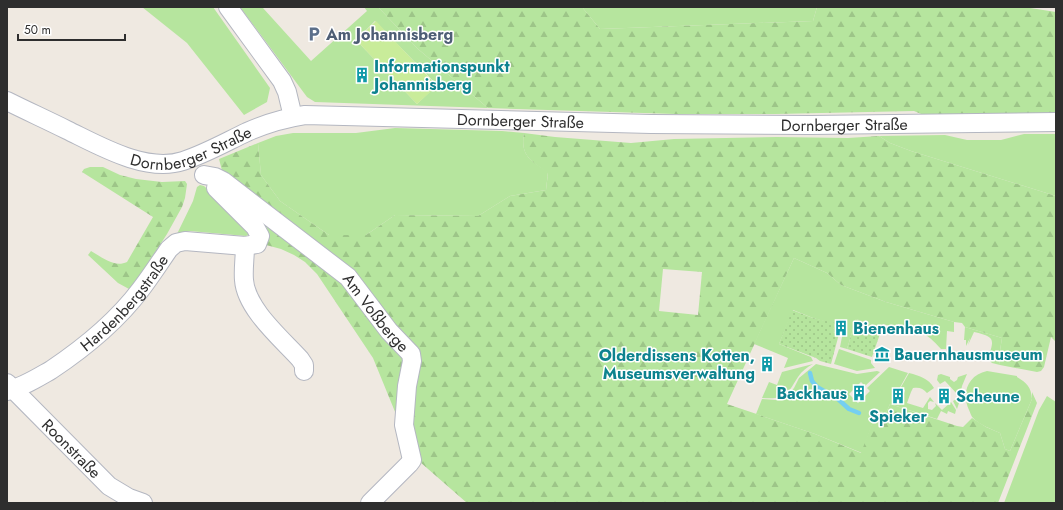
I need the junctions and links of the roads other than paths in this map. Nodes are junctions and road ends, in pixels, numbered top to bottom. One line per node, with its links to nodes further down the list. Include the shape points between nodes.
1 (228, 7): 3 (street, via 282,82)
2 (7, 101): 5 (street, Dornberger Straße, via 108,150 134,159 164,164)
3 (293, 117): 4 (street, Dornberger Straße, via 339,115 651,124); 5 (street, Dornberger Straße, via 254,129)
4 (1056, 122)
5 (192, 158): 6 (street)
6 (204, 175): 7 (street, via 255,227 260,236); 11 (street, Am Voßberge, via 223,181 348,277 411,354 404,425 412,460)
7 (252, 243): 8 (street, via 244,280 249,297 268,325 300,359); 9 (street, Hardenbergstraße, via 176,243 169,248 133,299 101,332 27,384)
8 (304, 371)
9 (9, 388): 10 (street, Roonstraße, via 109,486)
10 (143, 503)
11 (370, 503)

